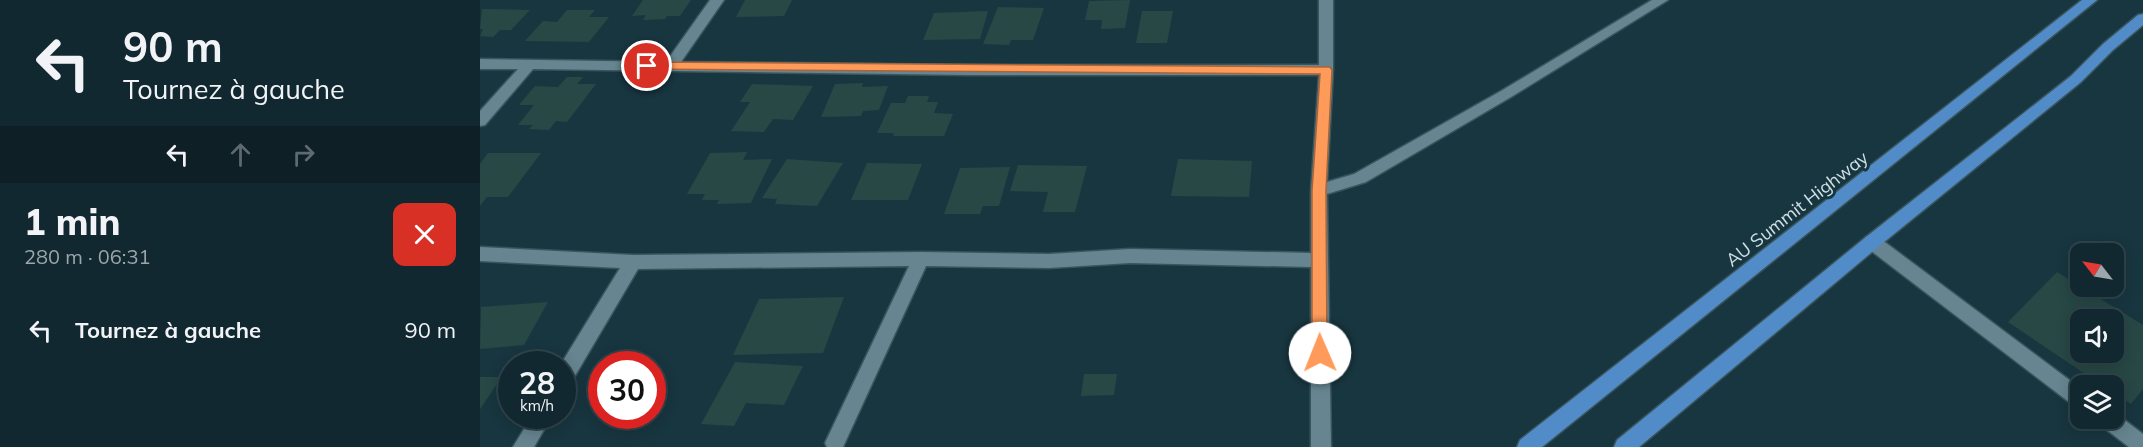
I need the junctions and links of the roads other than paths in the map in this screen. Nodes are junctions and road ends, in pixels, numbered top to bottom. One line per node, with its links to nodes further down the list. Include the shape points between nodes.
1 (717, 0): 8 (street)
2 (1326, 0): 9 (street)
3 (1661, 0): 11 (street, via 1360,178)
4 (2090, 0): 25 (main road, AU Summit Highway)
5 (2143, 18): 12 (main road, via 2076,79)
6 (480, 64): 7 (street)
7 (529, 65): 8 (street); 10 (street)
8 (670, 67): 9 (street)
9 (1326, 70): 11 (street)
10 (480, 121)
11 (1319, 191): 15 (street)
12 (1872, 242): 18 (street); 26 (main road)
13 (480, 254): 16 (street)
14 (921, 259): 15 (street, via 1049,261 1130,256); 16 (street); 21 (street)
15 (1319, 260): 24 (street)
16 (633, 262): 17 (street)
17 (576, 358)
18 (2070, 391)
19 (534, 429): 23 (street)
20 (2121, 429): 22 (street)
21 (835, 443)
22 (2143, 446)
23 (523, 447)
24 (1321, 447)
25 (1527, 447)
26 (1624, 447)

